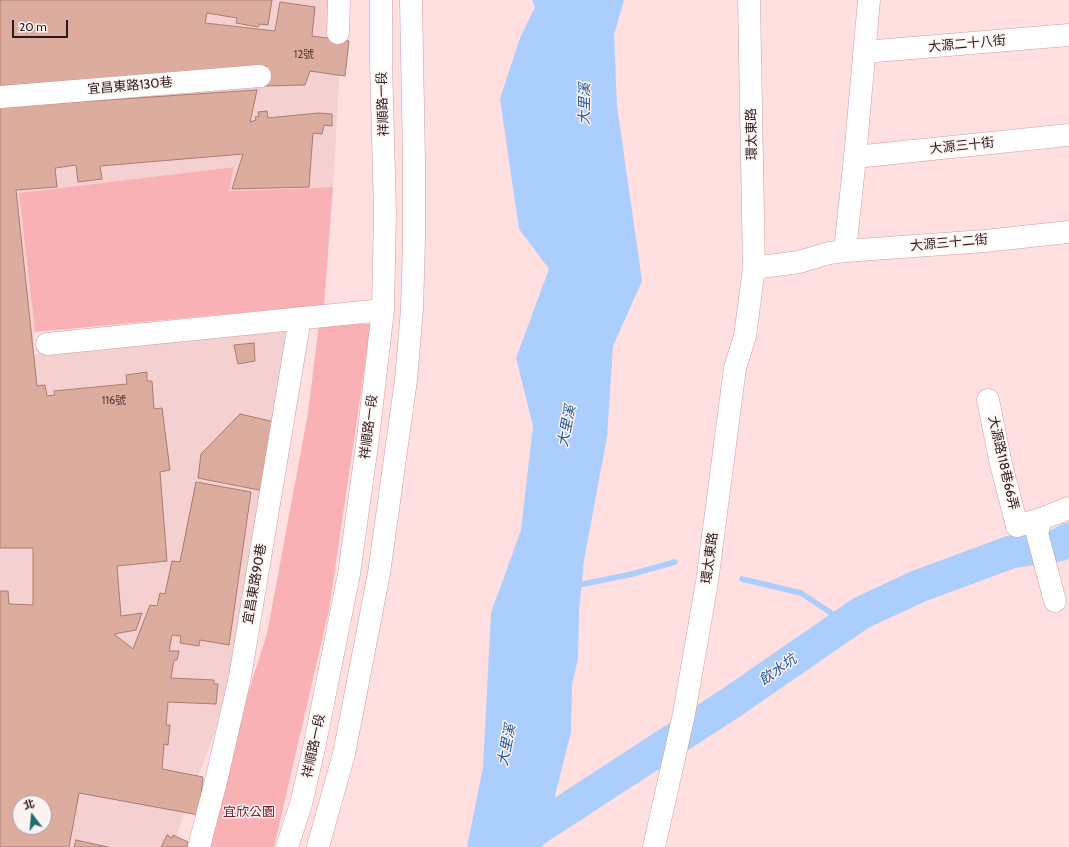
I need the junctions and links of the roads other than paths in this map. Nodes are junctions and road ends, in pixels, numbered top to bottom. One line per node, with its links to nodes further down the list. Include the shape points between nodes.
1 (339, 0): 6 (street)
2 (381, 0): 16 (street, 祥順路一段, via 386,212)
3 (411, 0): 25 (street, via 414,248 406,380 379,573 344,754)
4 (749, 0): 15 (street, 環太東路)
5 (869, 0): 8 (street)
6 (338, 32)
7 (1069, 35): 8 (street, 大源二十八街)
8 (864, 52): 12 (street)
9 (260, 76): 10 (street, 宜昌東路130巷)
10 (0, 97)
11 (1069, 135): 12 (street, 大源三十街)
12 (855, 157): 14 (street)
13 (1069, 232): 14 (street, 大源三十二街)
14 (837, 252): 15 (street, via 799,262)
15 (754, 268): 26 (street, 環太東路, via 745,336 734,368 707,582 684,714)
16 (382, 310): 17 (street); 24 (street, 祥順路一段, via 367,452 349,574 301,804)
17 (300, 318): 18 (street); 23 (street, 宜昌東路90巷, via 240,677)
18 (47, 344)
19 (988, 400): 21 (street, 大源路118巷66弄, via 1001,464)
20 (1069, 508): 21 (street)
21 (1032, 526): 22 (street, 大源路118巷66弄)
22 (1055, 601)
23 (199, 847)
24 (287, 847)
25 (318, 847)
26 (654, 847)

